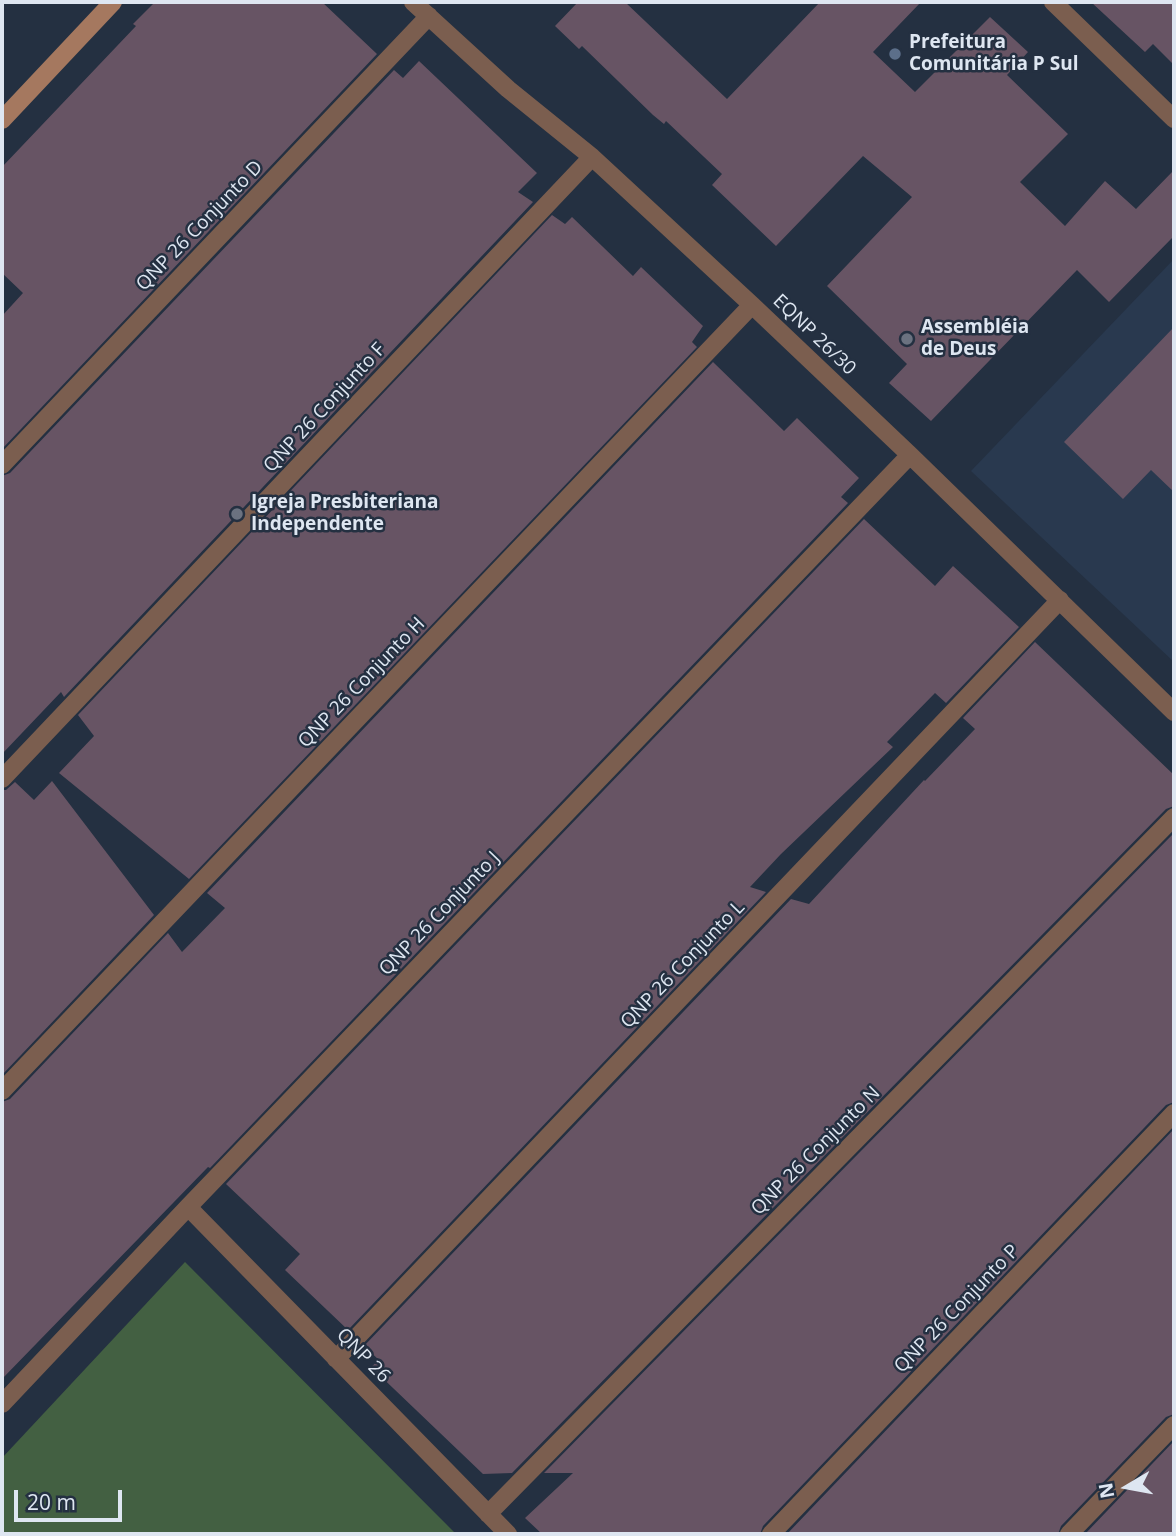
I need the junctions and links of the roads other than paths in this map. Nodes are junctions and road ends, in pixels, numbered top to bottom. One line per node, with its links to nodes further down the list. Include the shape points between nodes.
1 (113, 2): 6 (street)
2 (413, 2): 4 (street, EQNP 26/30)
3 (1053, 2): 5 (street)
4 (429, 16): 7 (street, EQNP 26/30, via 508,89); 10 (street, QNP 26 Conjunto D)
5 (1174, 119)
6 (2, 120)
7 (592, 157): 8 (street, EQNP 26/30); 13 (street, QNP 26 Conjunto F)
8 (752, 305): 9 (street, EQNP 26/30); 15 (street, QNP 26 Conjunto H)
9 (910, 455): 11 (street, EQNP 26/30); 17 (street, QNP 26 Conjunto J)
10 (2, 465)
11 (1060, 600): 12 (street, EQNP 26/30); 18 (street, QNP 26 Conjunto L)
12 (1174, 712)
13 (2, 779)
14 (1174, 817): 21 (street, QNP 26 Conjunto N)
15 (2, 1091)
16 (1174, 1113): 23 (street, QNP 26 Conjunto P)
17 (188, 1207): 18 (street, QNP 26); 19 (street, QNP 26 Conjunto J)
18 (336, 1359): 21 (street, QNP 26)
19 (2, 1404)
20 (1174, 1425): 24 (street)
21 (488, 1514): 22 (street, QNP 26)
22 (508, 1534)
23 (771, 1534)
24 (1069, 1534)

